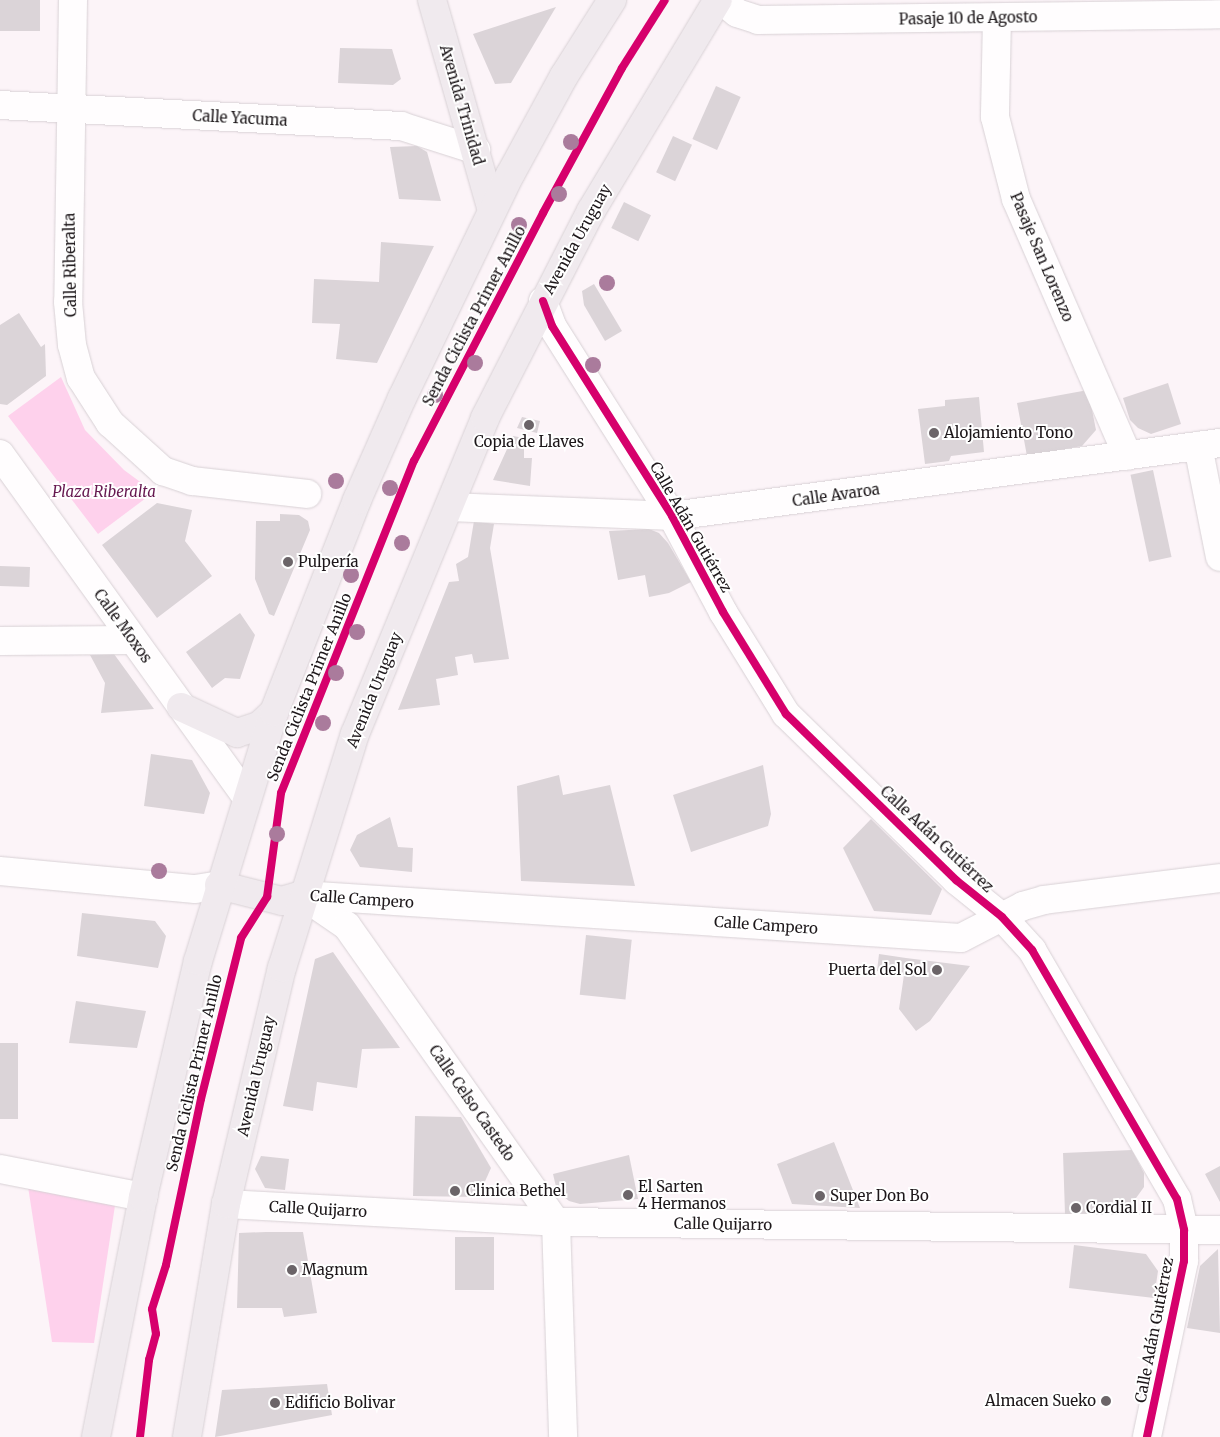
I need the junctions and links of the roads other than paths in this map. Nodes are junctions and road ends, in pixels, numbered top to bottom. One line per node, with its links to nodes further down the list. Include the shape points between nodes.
1 (73, 0): 8 (street, Calle Riberalta)
2 (432, 0): 9 (main road, Avenida Trinidad)
3 (612, 0): 10 (main road, via 564,76)
4 (720, 0): 6 (street, Pasaje 10 de Agosto, via 736,13 758,20); 11 (main road, Avenida Uruguay, via 591,211)
5 (1220, 14): 6 (street, Pasaje 10 de Agosto)
6 (997, 18): 14 (street, Pasaje San Lorenzo, via 995,117 1016,199)
7 (0, 105): 8 (street, Calle Yacuma)
8 (71, 110): 9 (street, Calle Yacuma, via 401,126); 15 (street, Calle Riberalta, via 68,302 72,346 81,378 96,404 139,452 162,472 192,481)
9 (476, 150): 10 (main road, Avenida Trinidad)
10 (492, 210): 22 (main road, via 357,500)
11 (543, 301): 16 (main road, Avenida Uruguay, via 485,418); 17 (street, Calle Adán Gutiérrez, via 552,326)
12 (1209, 444): 14 (street, Calle Avaroa); 18 (street)
13 (0, 454): 19 (street, Calle Moxos)
14 (1128, 456): 17 (street, Calle Avaroa)
15 (307, 494)
16 (450, 507): 17 (street, Calle Avaroa); 27 (main road, Avenida Uruguay, via 355,734)
17 (672, 516): 28 (street, Calle Adán Gutiérrez, via 723,612 786,714 956,880)
18 (1220, 557)
19 (132, 640): 20 (street); 21 (street, Calle Moxos)
20 (0, 641)
21 (180, 707): 22 (main road, via 237,733 259,726); 23 (street, Calle Moxos)
22 (274, 712): 23 (main road)
23 (246, 798): 26 (main road)
24 (0, 872): 26 (street, via 195,889)
25 (1220, 878): 28 (street, Calle Campero, via 1044,900)
26 (219, 886): 27 (main road, via 282,901); 30 (main road)
27 (302, 895): 28 (street, Calle Campero, via 961,938); 31 (main road, Avenida Uruguay); 32 (street, Calle Celso Castedo, via 347,926)
28 (1002, 917): 33 (street, Calle Adán Gutiérrez, via 1032,950 1177,1199)
29 (0, 1169): 30 (street)
30 (143, 1196): 35 (main road)
31 (226, 1204): 32 (street, Calle Quijarro); 36 (main road, Avenida Uruguay)
32 (556, 1222): 33 (street, Calle Quijarro); 37 (street)
33 (1184, 1230): 34 (street, Calle Quijarro); 38 (street, Calle Adán Gutiérrez, via 1184,1261)
34 (1220, 1230)
35 (96, 1437)
36 (187, 1437)
37 (563, 1437)
38 (1147, 1437)

